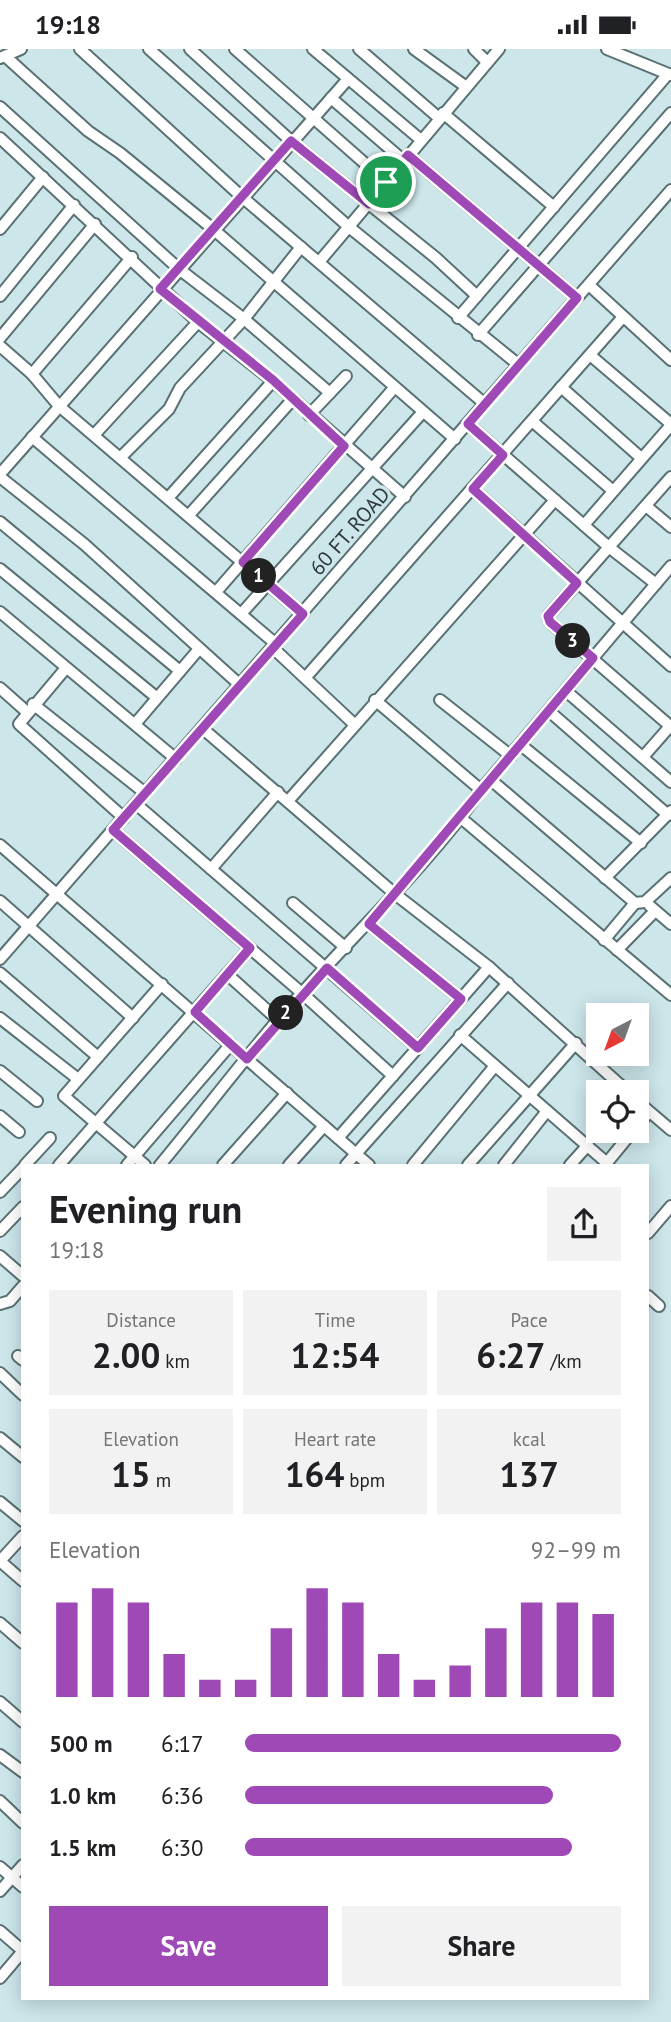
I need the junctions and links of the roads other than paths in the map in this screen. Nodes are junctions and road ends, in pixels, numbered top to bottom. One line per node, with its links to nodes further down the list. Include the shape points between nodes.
1 (80, 49): 29 (street)
2 (149, 49): 25 (street)
3 (190, 49): 23 (street)
4 (234, 49): 20 (street)
5 (313, 49): 14 (street)
6 (359, 49): 19 (street)
7 (414, 49): 15 (street)
8 (474, 49): 12 (street)
9 (499, 49): 12 (street)
10 (607, 49): 13 (street)
11 (10, 53): 36 (street, via 88,131)
12 (487, 62): 15 (street)
13 (670, 74): 32 (street)
14 (348, 79): 16 (street); 22 (street)
15 (465, 86): 19 (street)
16 (331, 98): 20 (street); 24 (street)
17 (0, 107): 42 (street)
18 (671, 113): 41 (street)
19 (441, 116): 22 (street); 32 (street)
20 (312, 118): 23 (street); 27 (street)
21 (0, 138): 26 (street)
22 (421, 140): 24 (street)
23 (291, 141): 25 (street); 30 (street)
24 (406, 158): 27 (street); 38 (street)
25 (273, 161): 29 (street); 34 (street)
26 (43, 177): 31 (street); 35 (street)
27 (386, 182): 30 (street)
28 (671, 190): 44 (street, 60 FT. ROAD)
29 (242, 197): 36 (street); 37 (street)
30 (369, 204): 34 (street); 47 (street)
31 (74, 205): 33 (street); 46 (street)
32 (554, 207): 38 (street)
33 (95, 225): 39 (street); 54 (street)
34 (349, 227): 40 (street); 50 (street)
35 (0, 229)
36 (213, 229): 42 (street); 43 (street)
37 (301, 247): 40 (street); 43 (street)
38 (517, 250): 41 (street); 47 (street)
39 (132, 257): 45 (street); 60 (street)
40 (319, 262): 67 (street)
41 (538, 266): 48 (street); 53 (street)
42 (178, 269): 45 (street); 51 (street)
43 (272, 283): 51 (street); 64 (street)
44 (589, 285): 48 (street, 60 FT. ROAD); 49 (street)
45 (160, 289): 52 (street); 68 (street)
46 (0, 296)
47 (478, 296): 50 (street)
48 (577, 298): 59 (street, 60 FT. ROAD)
49 (623, 317): 57 (street); 58 (street)
50 (458, 318): 53 (street)
51 (244, 319): 55 (street); 65 (street)
52 (198, 322): 55 (street); 74 (street)
53 (478, 335): 59 (street)
54 (0, 338)
55 (222, 340): 62 (street); 79 (street, via 169,409)
56 (0, 345): 60 (street)
57 (590, 355): 63 (street); 73 (street)
58 (671, 361)
59 (519, 365): 67 (street, 60 FT. ROAD)
60 (32, 374): 68 (street)
61 (346, 376): 65 (street)
62 (273, 380): 66 (street); 87 (street)
63 (561, 387): 71 (street); 80 (street)
64 (394, 388): 69 (street); 77 (street)
65 (330, 393): 70 (street)
66 (293, 399): 70 (street); 90 (street)
67 (485, 404): 72 (street, 60 FT. ROAD)
68 (59, 406): 74 (street); 75 (street)
69 (422, 413): 76 (street); 81 (street)
70 (309, 415): 77 (street)
71 (532, 421): 78 (street); 85 (street)
72 (468, 424): 76 (street, 60 FT. ROAD); 78 (street)
73 (671, 424): 80 (street)
74 (94, 435): 79 (street)
75 (32, 437): 82 (street); 102 (street)
76 (455, 439): 86 (street, 60 FT. ROAD)
77 (344, 446): 81 (street); 96 (street)
78 (503, 455): 84 (street); 88 (street)
79 (121, 457): 87 (street)
80 (640, 457): 85 (street)
81 (371, 469): 86 (street); 100 (street)
82 (0, 475): 108 (street)
83 (670, 480): 89 (street)
84 (473, 489): 94 (street); 113 (street)
85 (612, 490): 92 (street)
86 (405, 497): 105 (street, 60 FT. ROAD)
87 (168, 498): 90 (street)
88 (555, 500): 92 (street); 94 (street)
89 (646, 506): 93 (street); 95 (street)
90 (189, 515): 96 (street)
91 (0, 522): 112 (street)
92 (583, 525): 95 (street)
93 (671, 527)
94 (524, 535): 99 (street); 118 (street)
95 (610, 548): 99 (street); 101 (street)
96 (243, 562): 100 (street); 102 (street)
97 (671, 566): 101 (street)
98 (0, 569): 117 (street)
99 (577, 583): 106 (street); 109 (street, via 548,616)
100 (269, 584): 104 (street); 105 (street)
101 (656, 584): 106 (street)
102 (216, 592): 104 (street)
103 (0, 612): 111 (street)
104 (241, 614): 107 (street)
105 (303, 614): 107 (street, 60 FT. ROAD)
106 (623, 624): 109 (street); 110 (street)
107 (275, 646): 113 (street); 114 (street, 60 FT. ROAD)
108 (199, 649): 112 (street); 114 (street)
109 (593, 658): 116 (street); 124 (street)
110 (671, 666)
111 (66, 668): 120 (street); 122 (street)
112 (180, 671): 117 (street)
113 (306, 677): 123 (street)
114 (240, 685): 125 (street, 60 FT. ROAD)
115 (0, 688): 120 (street)
116 (566, 691): 121 (street); 128 (street)
117 (156, 697): 122 (street)
118 (375, 700): 123 (street); 132 (street)
119 (440, 700): 127 (street)
120 (30, 708): 134 (street); 138 (street, via 19,720 21,729)
121 (549, 711): 126 (street); 137 (street)
122 (135, 724): 129 (street)
123 (354, 724): 135 (street)
124 (671, 726): 128 (street)
125 (202, 728): 129 (street, 60 FT. ROAD); 133 (street)
126 (521, 745): 127 (street); 141 (street)
127 (510, 756): 130 (street)
128 (643, 757): 131 (street)
129 (176, 759): 134 (street, 60 FT. ROAD)
130 (491, 780): 132 (street); 144 (street)
131 (671, 782)
132 (481, 790): 139 (street)
133 (278, 792): 135 (street); 143 (street)
134 (145, 793): 136 (street, 60 FT. ROAD)
135 (288, 801): 147 (street)
136 (136, 804): 138 (street, 60 FT. ROAD); 143 (street)
137 (669, 813): 141 (street)
138 (124, 818): 140 (street, 60 FT. ROAD)
139 (461, 818): 147 (street); 155 (street)
140 (113, 830): 146 (street, 60 FT. ROAD); 156 (street)
141 (641, 843): 144 (street)
142 (0, 845): 146 (street)
143 (211, 869): 161 (street)
144 (605, 878): 150 (street)
145 (671, 878): 150 (street)
146 (58, 893): 154 (street, 60 FT. ROAD); 165 (street)
147 (395, 894): 152 (street); 160 (street)
148 (0, 901): 154 (street)
149 (293, 902): 157 (street)
150 (640, 902): 151 (street); 155 (street)
151 (655, 911): 153 (street); 158 (street)
152 (369, 924): 157 (street); 168 (street)
153 (671, 924)
154 (29, 927): 159 (street, 60 FT. ROAD); 171 (street)
155 (604, 940): 158 (street)
156 (250, 948): 163 (street); 166 (street)
157 (346, 948): 161 (street)
158 (617, 950): 167 (street)
159 (0, 959)
160 (489, 967): 164 (street); 168 (street)
161 (327, 968): 166 (street); 176 (street)
162 (0, 973): 177 (street)
163 (227, 974): 169 (street); 172 (street)
164 (508, 983): 173 (street); 175 (street)
165 (162, 984): 169 (street); 171 (street)
166 (303, 994): 172 (street); 181 (street)
167 (671, 995)
168 (461, 999): 176 (street)
169 (195, 1012): 174 (street); 190 (street)
170 (0, 1018): 182 (street)
171 (133, 1018): 177 (street)
172 (278, 1020): 178 (street)
173 (460, 1035): 179 (street); 198 (street)
174 (231, 1044): 178 (street); 199 (street)
175 (576, 1044): 183 (street); 185 (street)
176 (418, 1048): 181 (street)
177 (98, 1057): 182 (street)
178 (247, 1059): 184 (street); 202 (street)
179 (494, 1067): 185 (street); 207 (street)
180 (0, 1071): 186 (street)
181 (393, 1076): 195 (street)
182 (78, 1079): 190 (street, via 66,1092 65,1101)
183 (615, 1080)
184 (287, 1093): 191 (street); 203 (street)
185 (528, 1095): 187 (street); 208 (street)
186 (37, 1101)
187 (547, 1111): 197 (street); 209 (street)
188 (649, 1112): 192 (street)
189 (0, 1116): 193 (street)
190 (95, 1124): 199 (street); 201 (street)
191 (324, 1126): 195 (street); 204 (street)
192 (671, 1130)
193 (19, 1132)
194 (50, 1138): 200 (street)
195 (338, 1138): 198 (street)
196 (623, 1143): 211 (street)
197 (588, 1145): 210 (street); 211 (street)
198 (356, 1154): 205 (street); 206 (street)
199 (130, 1161)
200 (27, 1164)
201 (60, 1164)
202 (161, 1164)
203 (224, 1164)
204 (290, 1164)
205 (347, 1164)
206 (368, 1164)
207 (414, 1164)
208 (469, 1164)
209 (505, 1164)
210 (571, 1164)
211 (606, 1164)
212 (21, 1170): 213 (street)
213 (0, 1192)
214 (671, 1206): 217 (street)
215 (21, 1209): 216 (street)
216 (0, 1231)
217 (649, 1232)
218 (0, 1256): 219 (street)
219 (21, 1274)
220 (649, 1297): 223 (street)
221 (19, 1299): 222 (street)
222 (0, 1304)
223 (659, 1306)
224 (0, 1373): 225 (street)
225 (21, 1393)
226 (0, 1439): 227 (street)
227 (21, 1455)
228 (0, 1501): 229 (street)
229 (21, 1519)
230 (21, 1538): 231 (street)
231 (0, 1561): 232 (street)
232 (21, 1579)
233 (0, 1623): 234 (street)
234 (21, 1641)
235 (0, 1702): 236 (street)
236 (21, 1720)
237 (0, 1755): 238 (street)
238 (21, 1770)
239 (0, 1801): 240 (street)
240 (21, 1821)
241 (0, 1867): 243 (street)
242 (21, 1867): 243 (street)
243 (11, 1878): 244 (street); 245 (street)
244 (21, 1886)
245 (0, 1891)
246 (0, 1931): 247 (street)
247 (21, 1949)
248 (21, 1953): 249 (street)
249 (0, 1978)

